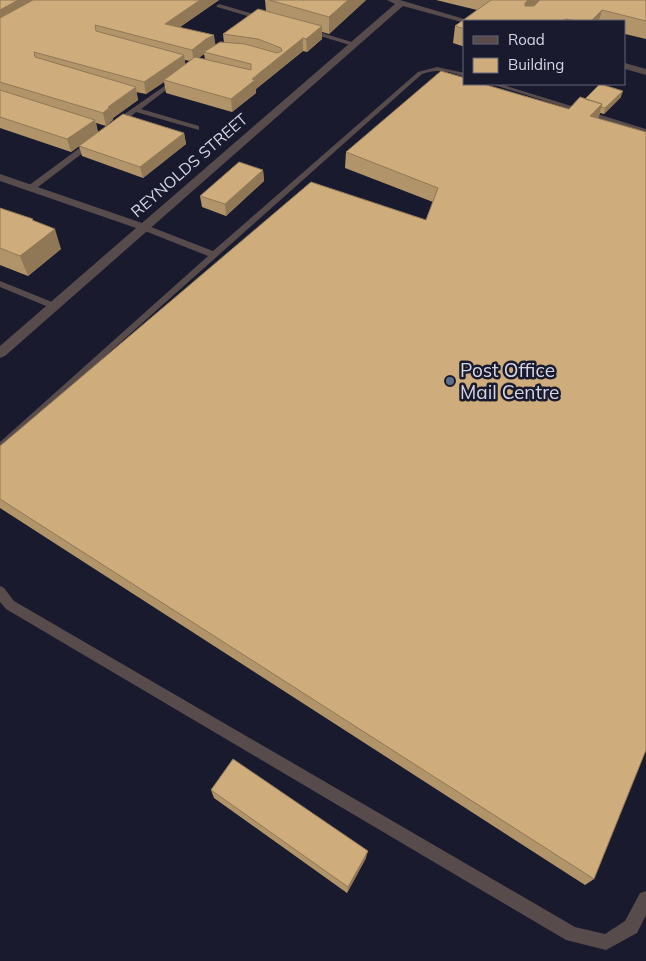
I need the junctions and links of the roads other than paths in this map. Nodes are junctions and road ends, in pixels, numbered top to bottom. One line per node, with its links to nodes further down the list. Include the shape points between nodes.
1 (389, 0): 2 (street)
2 (400, 3): 4 (street); 7 (street, REYNOLDS STREET)
3 (219, 6): 5 (lane)
4 (463, 20)
5 (276, 22)
6 (305, 30): 7 (lane)
7 (353, 44): 22 (street, REYNOLDS STREET)
8 (626, 66): 9 (street)
9 (646, 72)
10 (463, 74): 23 (lane, via 436,68 420,73)
11 (180, 77): 14 (lane)
12 (497, 85): 17 (lane)
13 (140, 97): 14 (lane)
14 (150, 100): 15 (lane)
15 (136, 110): 16 (lane); 18 (lane)
16 (196, 128)
17 (646, 131)
18 (107, 132)
19 (99, 137): 21 (lane)
20 (0, 177): 21 (street)
21 (31, 188): 22 (street)
22 (143, 227): 23 (lane); 25 (street, REYNOLDS STREET)
23 (214, 255): 27 (lane)
24 (0, 284): 25 (lane)
25 (54, 306): 26 (street, REYNOLDS STREET)
26 (0, 353)
27 (0, 448)
28 (0, 592): 29 (lane, via 10,605 572,934 606,942 631,927)
29 (646, 899)

